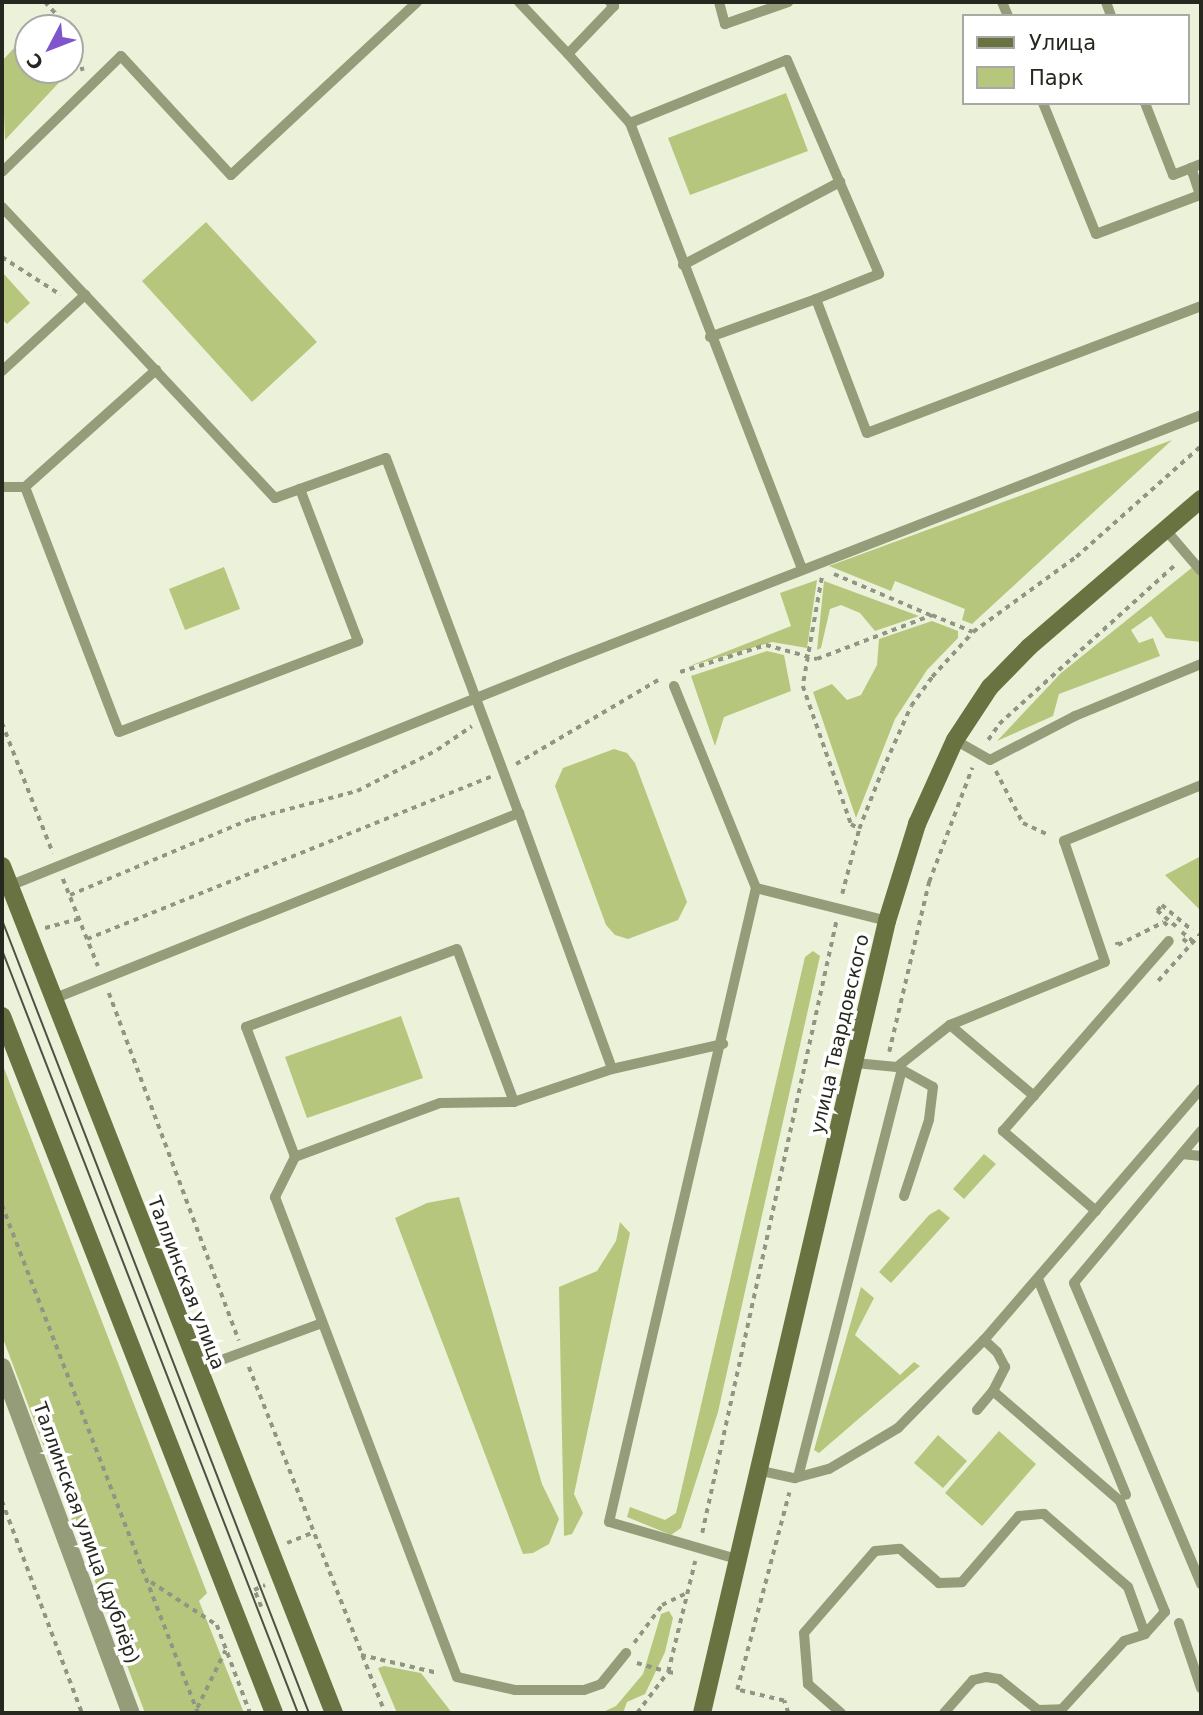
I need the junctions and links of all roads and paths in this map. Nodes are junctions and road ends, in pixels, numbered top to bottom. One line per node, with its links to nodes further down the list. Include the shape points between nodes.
1 (417, 2): 8 (lane, via 231,175 121,57)
2 (519, 2): 6 (lane)
3 (719, 2): 4 (lane, via 725,24)
4 (788, 2)
5 (615, 3): 6 (lane)
6 (568, 54): 11 (lane)
7 (84, 72): 8 (path)
8 (89, 88): 13 (lane)
9 (1044, 105): 12 (lane, via 1096,234 1200,195)
10 (1146, 105): 12 (lane, via 1173,175)
11 (630, 123): 14 (lane, via 787,60); 18 (lane)
12 (1196, 167): 15 (lane)
13 (2, 172)
14 (840, 182): 18 (lane); 20 (lane, via 880,274)
15 (1201, 196)
16 (2, 207): 19 (lane)
17 (2, 257): 21 (path)
18 (683, 265): 23 (lane)
19 (85, 295): 21 (lane); 25 (lane)
20 (816, 299): 22 (lane, via 867,433); 23 (lane)
21 (75, 304): 24 (lane)
22 (1201, 306)
23 (710, 337): 33 (lane)
24 (2, 370)
25 (156, 370): 28 (lane); 29 (lane, via 275,498)
26 (1201, 415): 33 (lane)
27 (2, 487): 28 (lane)
28 (25, 487): 29 (lane, via 119,732 358,641)
29 (300, 489): 42 (lane, via 386,458)
30 (1201, 499): 31 (main road, улица Твардовского)
31 (1165, 530): 32 (lane); 45 (main road, улица Твардовского, via 1019,656 978,701)
32 (1188, 554): 34 (lane); 46 (path, via 999,724)
33 (802, 569): 42 (lane)
34 (1201, 570)
35 (932, 615): 36 (path); 37 (path, via 817,659); 37 (path, via 824,569)
36 (973, 632)
37 (810, 657): 39 (path, via 766,645); 51 (path, via 803,686 851,824)
38 (1201, 664): 47 (lane, via 1075,716)
39 (676, 673)
40 (664, 677): 48 (path)
41 (674, 686): 56 (lane)
42 (475, 698): 43 (lane); 54 (lane)
43 (482, 717): 48 (lane); 57 (path, via 448,743 357,791 251,819)
44 (2, 723): 54 (path)
45 (955, 740): 46 (lane); 59 (main road, улица Твардовского, via 912,837)
46 (978, 753): 47 (lane); 71 (path, via 929,882)
47 (990, 760): 52 (path, via 1023,823)
48 (502, 773): 50 (lane); 63 (path)
49 (1201, 785): 52 (lane)
50 (519, 813): 65 (lane); 72 (lane)
51 (859, 829)
52 (1064, 841): 68 (lane, via 1105,962)
53 (2, 866): 55 (main road, Таллинская улица)
54 (59, 867): 55 (lane); 57 (path)
55 (9, 886): 66 (main road, Таллинская улица)
56 (756, 888): 59 (lane); 69 (lane)
57 (70, 894): 58 (path)
58 (79, 919): 60 (path, via 50,930); 63 (path)
59 (887, 921): 70 (main road, улица Твардовского)
60 (41, 926)
61 (1193, 931): 62 (path, via 1162,905 1157,911 1192,944 1164,922 1118,945)
62 (1113, 933)
63 (87, 939): 65 (path)
64 (1169, 941): 74 (lane)
65 (104, 979): 66 (lane); 86 (path)
66 (53, 999): 88 (main road, Таллинская улица)
67 (2, 1016): 118 (main road)
68 (950, 1025): 71 (lane); 74 (lane)
69 (723, 1044): 72 (lane); 98 (lane, via 609,1522)
70 (855, 1063): 71 (lane); 91 (main road, улица Твардовского)
71 (895, 1067): 80 (lane, via 933,1087 934,1100); 92 (lane)
72 (612, 1069): 75 (lane)
73 (1201, 1089): 82 (lane)
74 (1034, 1096): 82 (lane, via 1003,1131)
75 (514, 1102): 79 (lane, via 440,1103); 79 (lane, via 457,949 246,1027)
76 (1201, 1131): 77 (lane)
77 (1182, 1154): 78 (lane); 101 (lane, via 1074,1283)
78 (1201, 1156)
79 (295, 1157): 84 (lane, via 275,1198)
80 (904, 1196)
81 (2, 1205): 100 (path)
82 (1096, 1211): 83 (lane)
83 (1038, 1279): 85 (lane); 94 (lane)
84 (321, 1323): 86 (lane); 111 (lane)
85 (984, 1340): 89 (lane, via 1005,1367); 92 (lane, via 898,1428 829,1469)
86 (243, 1351): 88 (lane); 96 (path)
87 (2, 1367): 116 (street, Таллинская улица (дублёр))
88 (197, 1369): 119 (main road, Таллинская улица)
89 (993, 1391): 90 (lane); 105 (lane, via 1120,1501 1164,1612)
90 (977, 1410)
91 (761, 1471): 92 (lane); 98 (main road, улица Твардовского)
92 (798, 1477)
93 (789, 1491): 123 (path, via 737,1690 784,1701)
94 (1126, 1495)
95 (2, 1501): 115 (path)
96 (314, 1532): 97 (path); 108 (path)
97 (286, 1543)
98 (740, 1560): 112 (main road, улица Твардовского)
99 (262, 1576): 103 (path, via 266,1585 254,1590)
100 (148, 1581): 106 (path, via 216,1625); 114 (path)
101 (1201, 1584)
102 (687, 1593): 107 (path, via 662,1605)
103 (261, 1607)
104 (1179, 1623): 113 (lane)
105 (1145, 1634): 124 (lane, via 1128,1587 1044,1514 1019,1516 962,1582 939,1583 900,1549 875,1551 804,1633 808,1684); 125 (lane, via 1124,1641 1062,1709 1038,1710 999,1679 986,1677 973,1680)
106 (226, 1650): 114 (path); 117 (path)
107 (626, 1653): 111 (lane, via 601,1684 584,1690 515,1690)
108 (361, 1655): 111 (path); 120 (path)
109 (641, 1664): 110 (path)
110 (675, 1673)
111 (457, 1677)
112 (708, 1682): 121 (main road, улица Твардовского); 122 (main road, улица Твардовского)
113 (1201, 1688)
114 (197, 1711)
115 (82, 1713)
116 (131, 1713)
117 (250, 1713)
118 (274, 1713)
119 (334, 1713)
120 (385, 1713)
121 (695, 1713)
122 (702, 1713)
123 (789, 1713)
124 (841, 1713)
125 (944, 1713)

